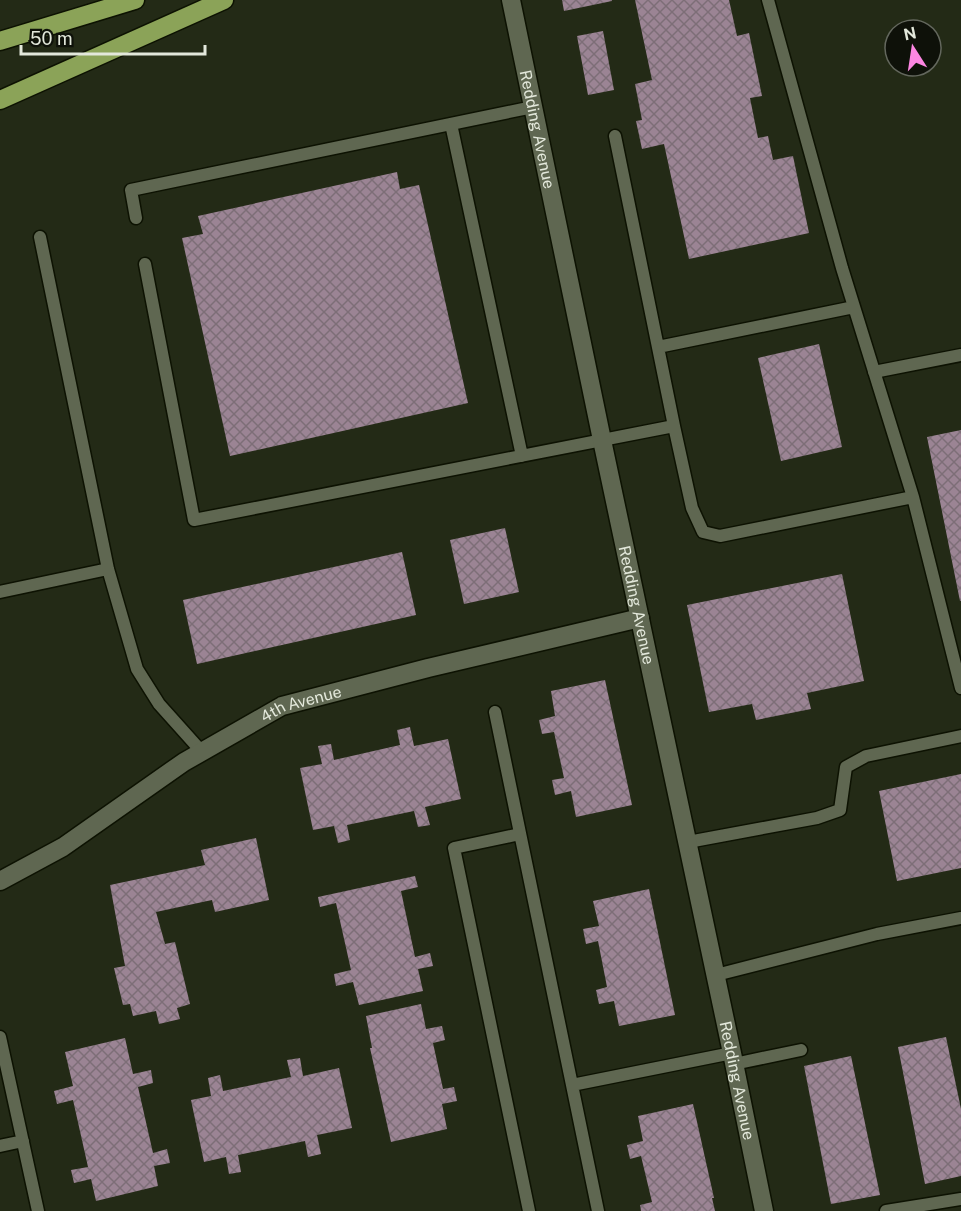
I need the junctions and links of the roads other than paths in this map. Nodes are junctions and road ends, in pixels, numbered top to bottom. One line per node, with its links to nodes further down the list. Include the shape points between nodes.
1 (135, 0): 5 (highway)
2 (224, 0): 6 (highway)
3 (511, 0): 7 (street, Redding Avenue)
4 (768, 0): 13 (lane)
5 (0, 41)
6 (0, 100)
7 (533, 107): 8 (lane); 18 (street, Redding Avenue)
8 (451, 124): 10 (lane, via 131,190); 19 (lane)
9 (615, 136): 14 (lane)
10 (136, 218)
11 (40, 237): 21 (lane)
12 (145, 264): 19 (lane, via 195,520)
13 (854, 306): 14 (lane); 16 (lane)
14 (657, 347): 17 (lane)
15 (961, 355): 16 (lane)
16 (874, 372): 20 (lane)
17 (674, 426): 18 (lane); 20 (lane, via 692,508 703,532 720,536)
18 (602, 440): 19 (lane); 23 (street, Redding Avenue)
19 (522, 456)
20 (913, 497): 24 (lane)
21 (108, 570): 22 (lane); 27 (lane, via 137,669 159,704)
22 (0, 592)
23 (640, 618): 27 (street, 4th Avenue, via 282,706); 29 (street, Redding Avenue)
24 (961, 688)
25 (495, 712): 28 (lane)
26 (961, 736): 29 (lane, via 866,756 846,767 840,810 817,818)
27 (202, 752): 30 (street, 4th Avenue, via 63,847)
28 (520, 834): 36 (lane); 41 (lane, via 454,848)
29 (688, 842): 32 (street, Redding Avenue)
30 (0, 881)
31 (961, 918): 32 (lane, via 877,934)
32 (716, 975): 35 (street, Redding Avenue)
33 (0, 1037): 37 (lane)
34 (801, 1050): 35 (lane)
35 (733, 1058): 36 (lane); 43 (street, Redding Avenue)
36 (572, 1085): 42 (lane)
37 (23, 1141): 38 (lane); 40 (lane)
38 (0, 1146)
39 (961, 1199): 44 (lane)
40 (38, 1211)
41 (529, 1211)
42 (598, 1211)
43 (764, 1211)
44 (886, 1211)

